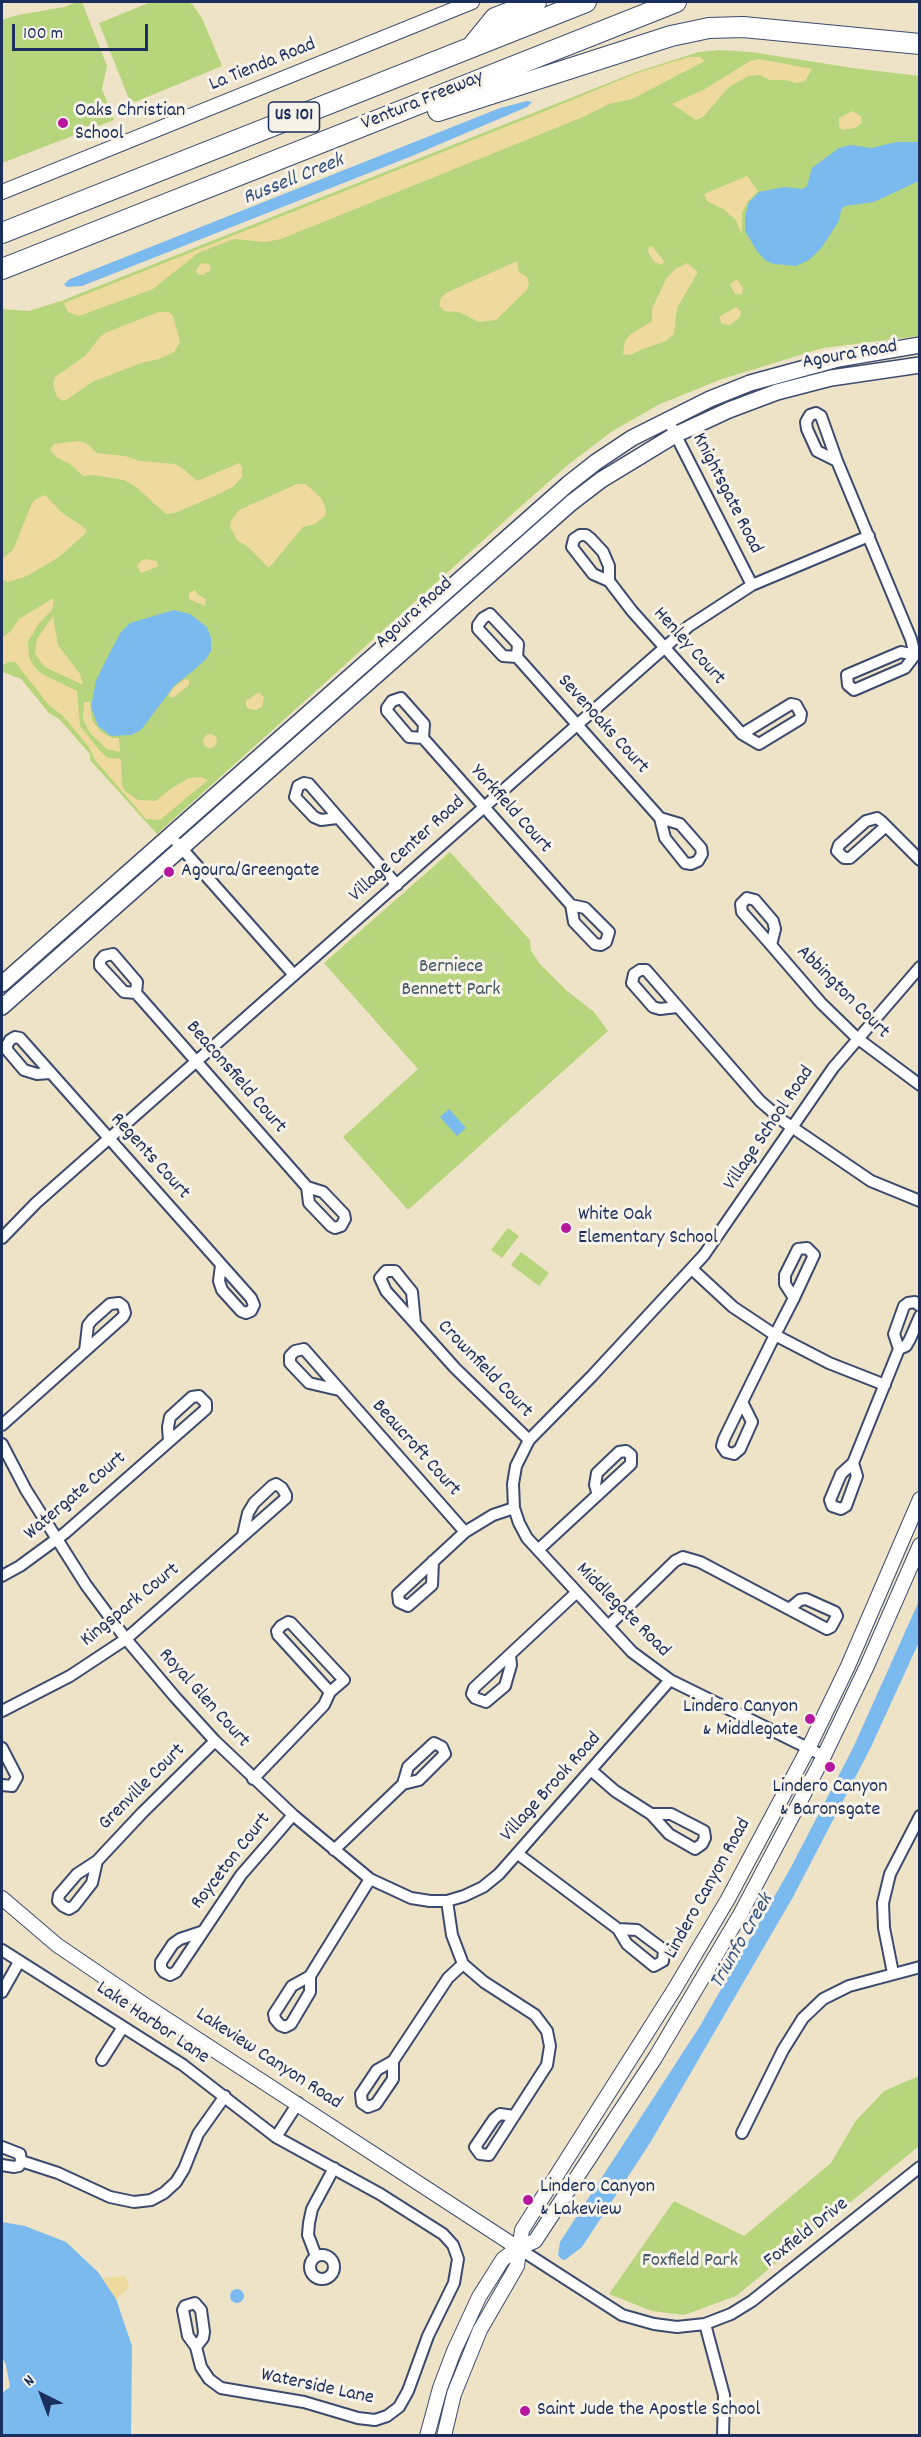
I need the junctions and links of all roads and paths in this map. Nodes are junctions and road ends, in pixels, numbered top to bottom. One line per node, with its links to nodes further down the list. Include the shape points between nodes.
1 (471, 2): 8 (street, La Tienda Road)
2 (536, 2): 6 (highway, via 495,18)
3 (586, 2): 6 (highway, Ventura Freeway / US 101)
4 (676, 2): 7 (highway, Ventura Freeway / US 101)
5 (920, 45): 7 (highway, via 742,27 709,28 671,36 461,102 328,153)
6 (471, 47): 9 (highway, Ventura Freeway / US 101)
7 (303, 150): 10 (highway, Ventura Freeway / US 101)
8 (2, 192)
9 (2, 233)
10 (2, 269)
11 (920, 345): 12 (main road, Agoura Road)
12 (874, 352): 14 (main road); 15 (main road, Agoura Road, via 750,383)
13 (920, 365): 14 (main road, Agoura Road)
14 (876, 370): 16 (main road, Agoura Road, via 777,392)
15 (668, 420): 16 (street, Knightsgate Road); 31 (main road, Agoura Road, via 632,438 568,484)
16 (675, 435): 20 (street, Knightsgate Road); 32 (main road, Agoura Road, via 628,462 571,503)
17 (837, 461): 18 (street)
18 (869, 536): 20 (street, Village Center Road); 22 (street)
19 (609, 581): 21 (street, Henley Court)
20 (752, 585): 21 (street, Village Center Road)
21 (664, 647): 24 (street, Village Center Road); 25 (street, Henley Court)
22 (915, 655): 22 (street, via 901,652 847,675 848,685 854,690 905,668)
23 (517, 657): 24 (street, Sevenoaks Court)
24 (577, 725): 27 (street, Village Center Road); 29 (street, Sevenoaks Court)
25 (742, 734): 25 (street, via 759,744 800,719 801,714 791,704)
26 (423, 738): 27 (street, Yorkfield Court)
27 (483, 808): 34 (street, Village Center Road); 35 (street, Yorkfield Court)
28 (336, 818): 34 (street)
29 (660, 818): 29 (street, Sevenoaks Court, via 665,838 686,862 698,861 701,848 680,824)
30 (886, 826): 33 (street)
31 (171, 836): 32 (street); 39 (main road, Agoura Road)
32 (182, 848): 38 (street); 41 (main road, Agoura Road)
33 (920, 860)
34 (397, 885): 38 (street, Village Center Road)
35 (571, 905)
36 (771, 945): 43 (street, Abbington Court)
37 (920, 967): 43 (street, Village School Road)
38 (294, 975): 44 (street, Village Center Road)
39 (2, 984)
40 (136, 993): 44 (street, Beaconsfield Court)
41 (2, 1007)
42 (677, 1007): 47 (street, via 760,1101)
43 (857, 1038): 46 (street, Abbington Court); 47 (street, Village School Road)
44 (196, 1061): 48 (street, Village Center Road); 49 (street, Beaconsfield Court)
45 (50, 1073): 48 (street, Regents Court)
46 (920, 1085)
47 (793, 1128): 50 (street, via 872,1181); 53 (street, Village School Road)
48 (109, 1139): 51 (street, Village Center Road); 52 (street, Regents Court)
49 (307, 1187)
50 (920, 1201)
51 (2, 1235)
52 (221, 1265)
53 (692, 1269): 58 (street, via 733,1307); 64 (street, Village School Road)
54 (794, 1298): 58 (street)
55 (920, 1306): 59 (street, via 915,1302 904,1306 894,1334)
56 (920, 1316): 59 (street, via 906,1346)
57 (415, 1323): 57 (street, Crownfield Court, via 381,1283 386,1271 395,1271 412,1292); 66 (street, Crownfield Court, via 490,1406)
58 (775, 1335): 61 (street, via 829,1363); 63 (street)
59 (898, 1349): 61 (street)
60 (85, 1351): 60 (street, via 123,1317 123,1306 110,1304 92,1320); 65 (street)
61 (885, 1385): 69 (street)
62 (339, 1390): 62 (street, Beaucroft Court, via 304,1349 290,1356 290,1363 309,1383); 73 (street, Beaucroft Court)
63 (742, 1402)
64 (552, 1418): 66 (street, Middlegate Road)
65 (2, 1425)
66 (529, 1440): 72 (street, Middlegate Road, via 516,1466)
67 (169, 1441): 75 (street, Watergate Court)
68 (2, 1444): 75 (street, Royal Glen Court)
69 (853, 1463)
70 (598, 1495): 77 (street)
71 (920, 1499): 90 (street, Lindero Canyon Road)
72 (514, 1508): 73 (street); 77 (street, Middlegate Road, via 519,1523)
73 (465, 1532): 78 (street)
74 (243, 1535): 74 (street, Kingspark Court, via 286,1498 282,1488 272,1486 254,1503); 83 (street, Kingspark Court)
75 (56, 1540): 79 (street, Watergate Court); 83 (street, Royal Glen Court)
76 (920, 1545): 91 (street, Lindero Canyon Road)
77 (538, 1550): 80 (street, Middlegate Road)
78 (433, 1561)
79 (2, 1576)
80 (577, 1592): 82 (street, Middlegate Road); 84 (street)
81 (789, 1609): 82 (street, via 683,1557)
82 (608, 1626): 85 (street, Middlegate Road, via 632,1652)
83 (126, 1639): 87 (street, Kingspark Court, via 70,1676); 88 (street, Royal Glen Court)
84 (510, 1655)
85 (670, 1680): 90 (street, Middlegate Road); 92 (street, Village Brook Road)
86 (330, 1692): 86 (street, via 344,1680 291,1623 281,1626 278,1635); 93 (street, via 324,1705)
87 (2, 1711)
88 (215, 1741): 93 (street, Royal Glen Court); 101 (street, Grenville Court)
89 (2, 1748): 95 (street, via 17,1777 12,1786)
90 (808, 1749): 91 (street, Middlegate Road); 127 (street, Lindero Canyon Road, via 728,1899 522,2230)
91 (824, 1756): 127 (street, Lindero Canyon Road, via 741,1913 655,2058 535,2241)
92 (591, 1771): 96 (street); 100 (street, Village Brook Road)
93 (253, 1779): 97 (street, Royal Glen Court)
94 (403, 1784): 99 (street)
95 (2, 1785)
96 (651, 1814): 96 (street, via 669,1834 695,1849 702,1844 704,1831 671,1814)
97 (293, 1815): 99 (street, Royal Glen Court); 106 (street, Royceton Court, via 241,1875)
98 (920, 1815): 111 (street, via 890,1874 883,1903)
99 (334, 1850): 102 (street, Royal Glen Court)
100 (518, 1854): 104 (street, Village Brook Road, via 483,1887); 105 (street)
101 (97, 1862)
102 (370, 1879): 104 (street, Royal Glen Court, via 411,1898); 112 (street)
103 (2, 1898): 118 (street, Lakeview Canyon Road, via 57,1945)
104 (447, 1901): 109 (street, via 452,1935)
105 (618, 1929)
106 (201, 1932)
107 (2, 1950): 108 (street, Lake Harbor Lane)
108 (19, 1962): 113 (street); 114 (street, Lake Harbor Lane)
109 (463, 1964): 116 (street, via 448,1978); 119 (street, via 535,2015 547,2031 547,2065)
110 (920, 1967): 111 (street)
111 (893, 1973): 120 (street, via 840,1990 823,1999 803,2018)
112 (310, 1976): 112 (street, via 292,1986 274,2014 280,2025 291,2024 310,1992)
113 (2, 1992)
114 (123, 2027): 115 (street); 117 (street, Lake Harbor Lane)
115 (102, 2061)
116 (393, 2061)
117 (225, 2096): 121 (street, Lake Harbor Lane); 123 (street, via 198,2134 176,2182 151,2200 134,2202 110,2197)
118 (298, 2103): 121 (street); 127 (street, Lakeview Canyon Road)
119 (514, 2116)
120 (742, 2133)
121 (276, 2137): 125 (street, Lake Harbor Lane)
122 (2, 2147): 123 (street, via 20,2154)
123 (21, 2161): 124 (street, via 19,2166)
124 (2, 2166)
125 (333, 2168): 128 (street, via 309,2223 308,2235); 129 (street, Lake Harbor Lane, via 443,2234)
126 (920, 2168): 130 (street, Foxfield Drive, via 752,2301)
127 (518, 2248): 130 (street, Foxfield Drive, via 622,2314 677,2327); 132 (street, Lindero Canyon Road, via 503,2259 479,2297 450,2360); 133 (street, Lindero Canyon Road, via 517,2266 480,2330 464,2368)
128 (316, 2256)
129 (458, 2259): 131 (street, Waterside Lane, via 454,2283 428,2336 408,2391 399,2407 387,2416 375,2420 358,2418 304,2402 221,2388 201,2367)
130 (705, 2324): 134 (street, via 724,2394)
131 (196, 2347)
132 (427, 2436)
133 (444, 2436)
134 (723, 2436)

